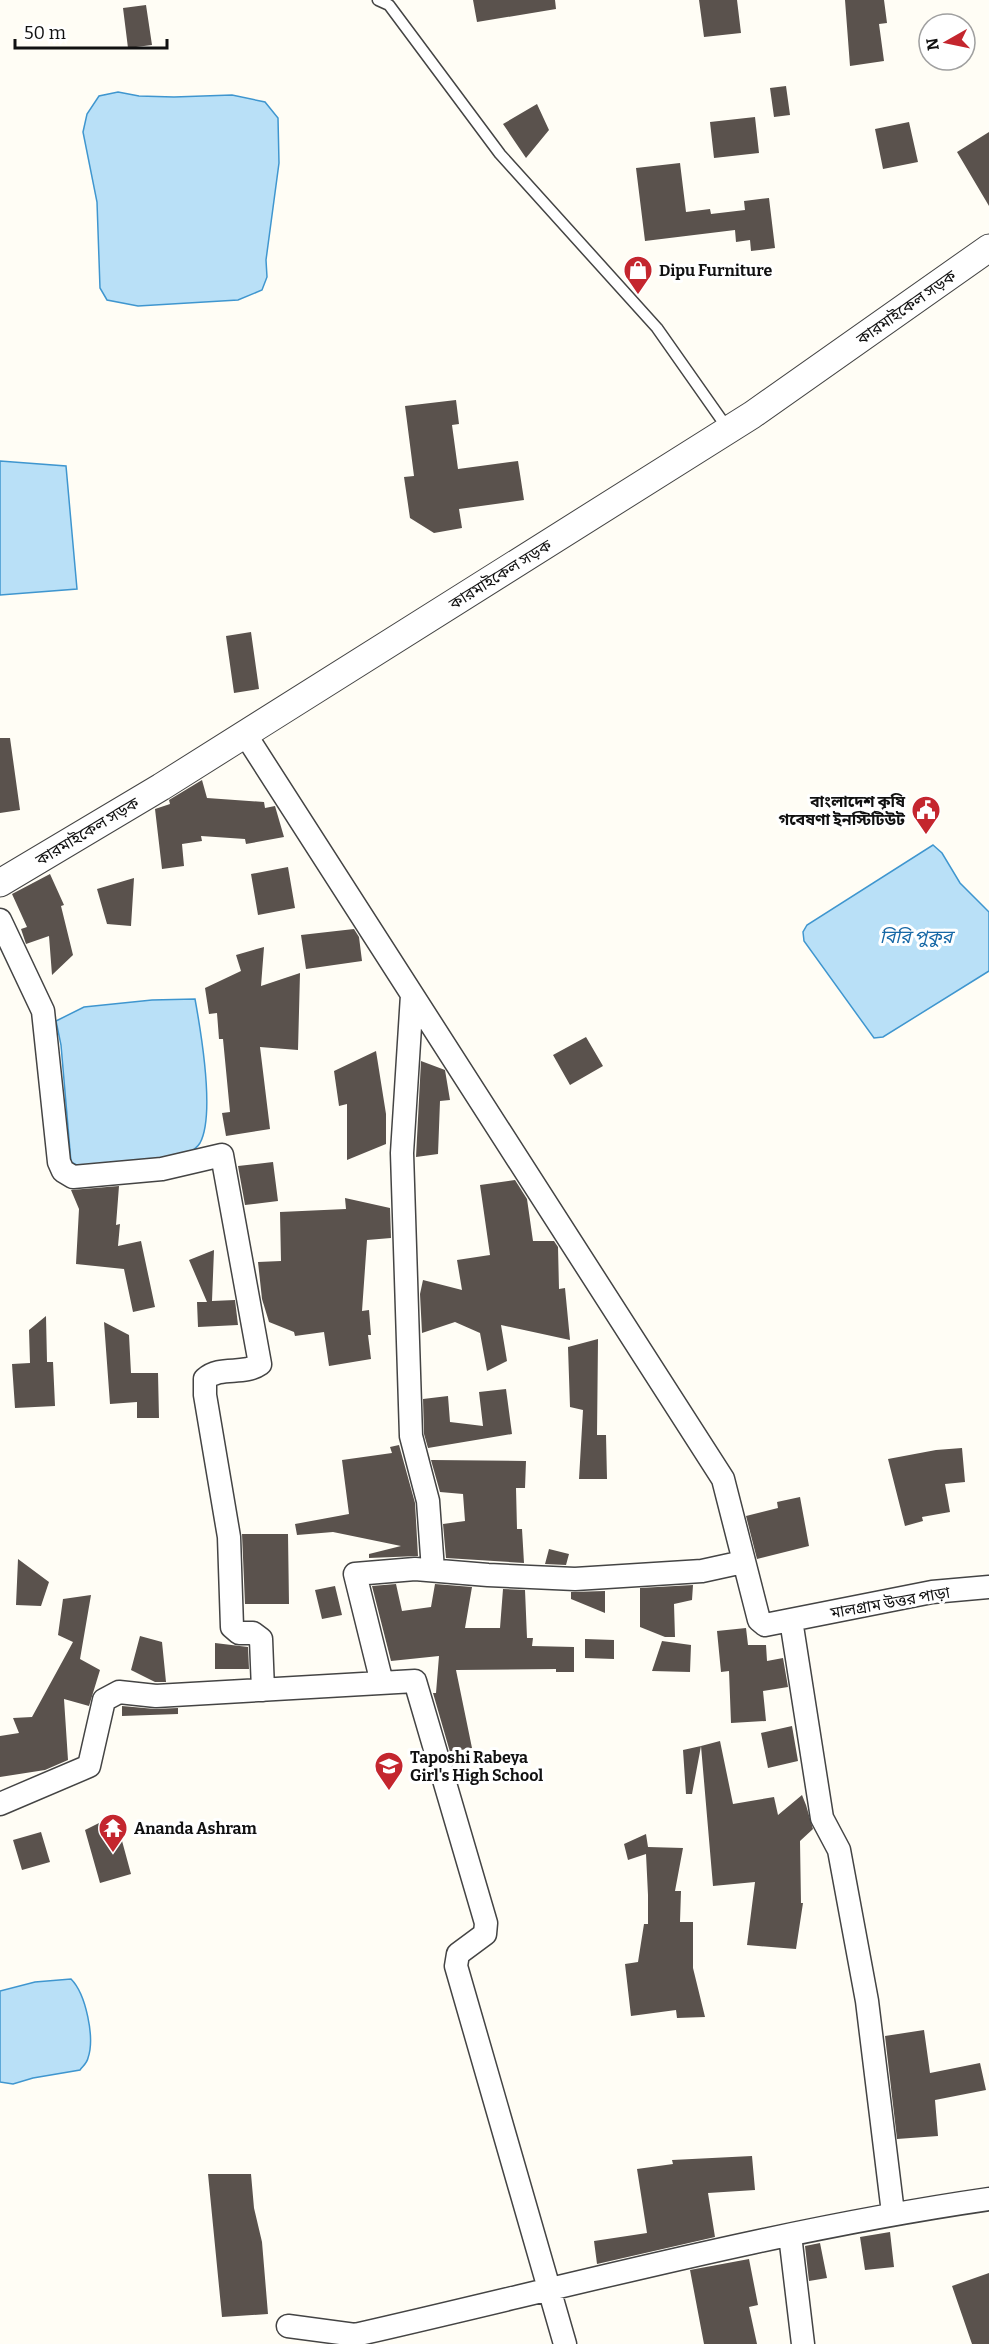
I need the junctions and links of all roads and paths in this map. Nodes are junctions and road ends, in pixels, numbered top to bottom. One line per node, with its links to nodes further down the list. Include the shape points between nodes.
1 (378, 0): 3 (lane, via 389,5 500,154 657,328)
2 (989, 248): 3 (street, কারমাইকেল সড়ক)
3 (728, 429): 4 (street, কারমাইকেল সড়ক)
4 (245, 734): 5 (street, কারমাইকেল সড়ক); 7 (street)
5 (0, 883)
6 (0, 920): 13 (street, via 43,1011 63,1171 73,1177 162,1169 222,1155 260,1364 251,1370 214,1372 205,1379 205,1395 229,1537 232,1627 261,1639)
7 (412, 995): 8 (street, via 723,1479); 9 (street, via 402,1153 411,1436 428,1501)
8 (743, 1562): 9 (street, via 702,1571 575,1579); 11 (street, মালগ্রাম উত্তর পাড়া, via 759,1620 765,1625)
9 (432, 1570): 12 (street, via 355,1574)
10 (989, 1587): 11 (street, মালগ্রাম উত্তর পাড়া, via 932,1592)
11 (791, 1620): 16 (street, via 822,1818 839,1850 867,2001)
12 (382, 1683): 13 (street); 18 (street, via 415,1681 486,1923 485,1934 458,1954 456,1966)
13 (263, 1690): 14 (street, via 156,1696 119,1692 104,1700 89,1766)
14 (0, 1804)
15 (989, 2199): 16 (street)
16 (893, 2213): 17 (street)
17 (790, 2235): 18 (street); 21 (street)
18 (549, 2291): 19 (street, via 355,2335); 20 (street)
19 (288, 2326)
20 (565, 2344)
21 (803, 2344)

